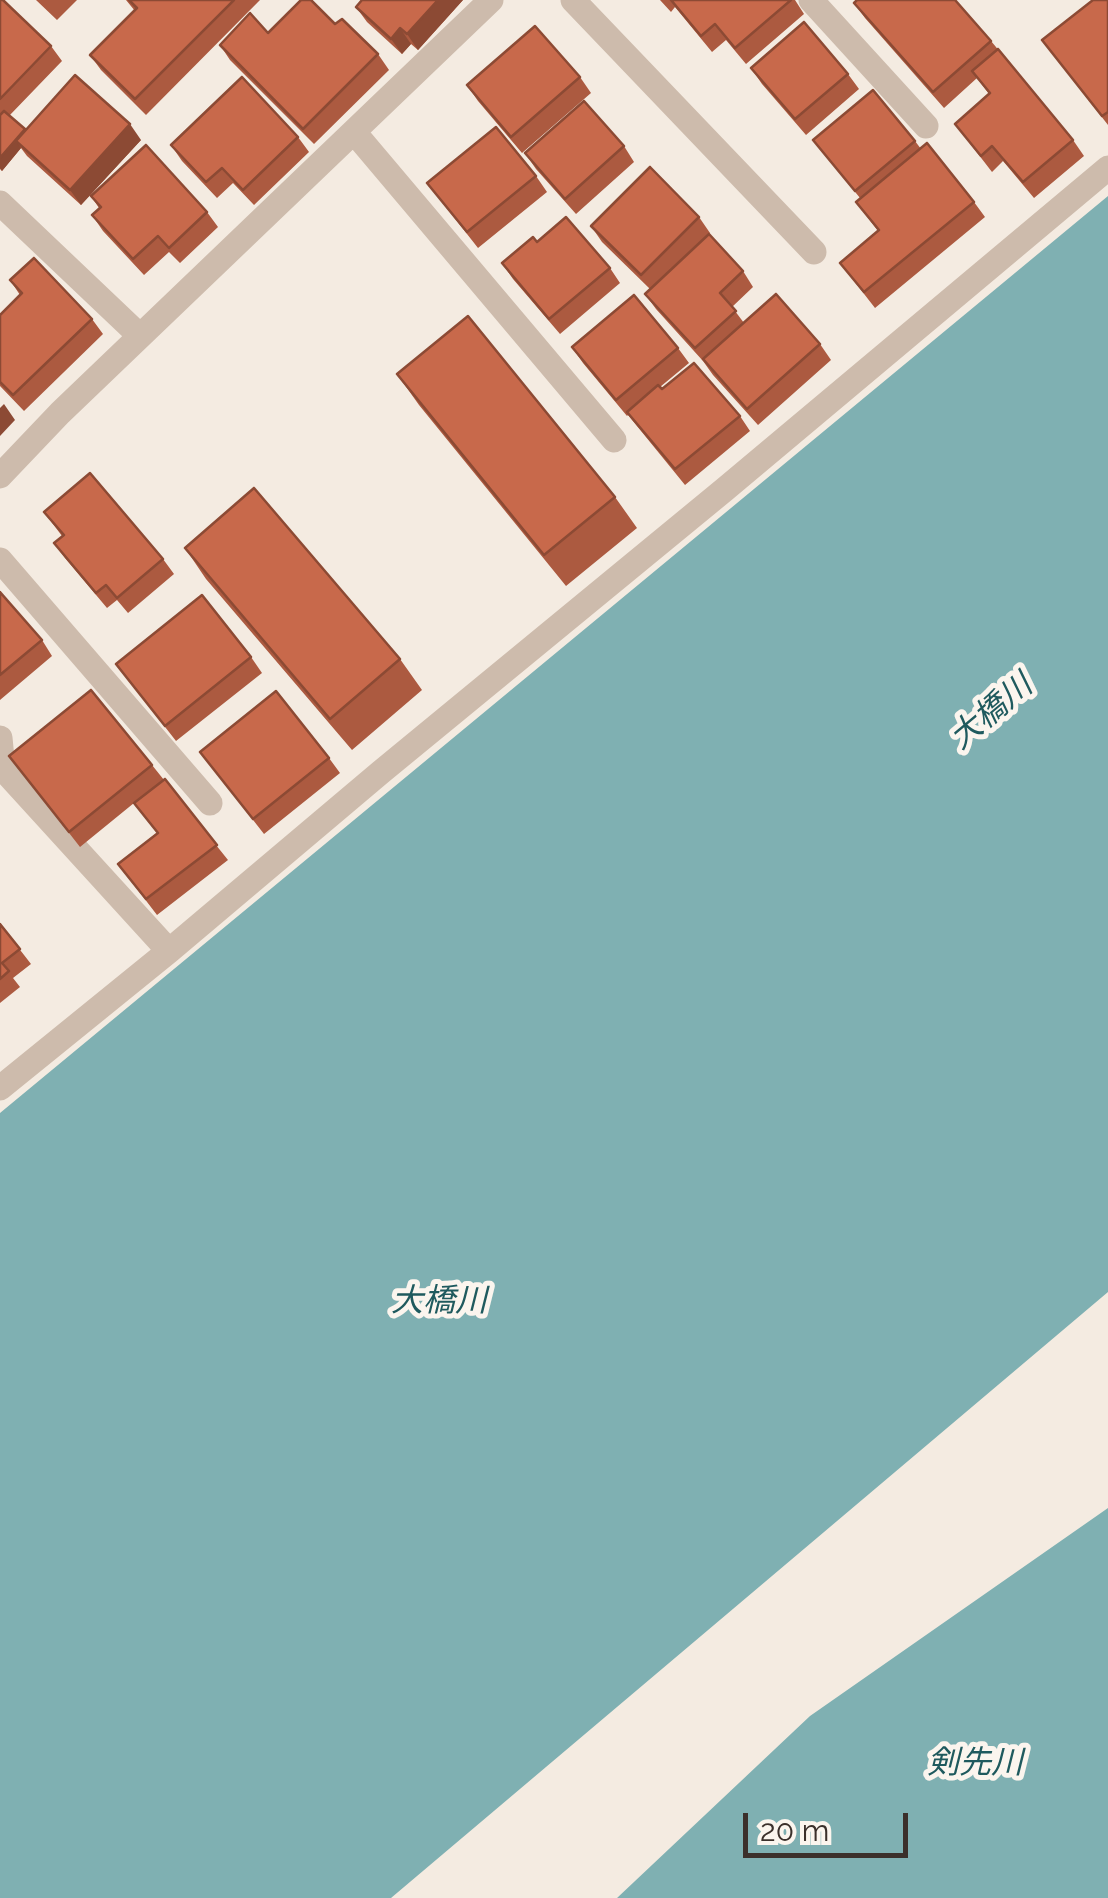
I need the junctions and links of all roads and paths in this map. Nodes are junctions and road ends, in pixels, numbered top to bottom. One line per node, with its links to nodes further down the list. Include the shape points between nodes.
1 (491, 0): 5 (street)
2 (572, 0): 8 (street)
3 (811, 0): 4 (street)
4 (926, 126)
5 (354, 132): 9 (street); 10 (street)
6 (1108, 168): 15 (street)
7 (0, 202): 9 (street)
8 (814, 252)
9 (140, 336): 11 (street)
10 (614, 440)
11 (0, 476)
12 (0, 560): 14 (street)
13 (0, 738): 15 (street, via 3,769)
14 (210, 803)
15 (170, 951): 16 (street)
16 (0, 1088)

